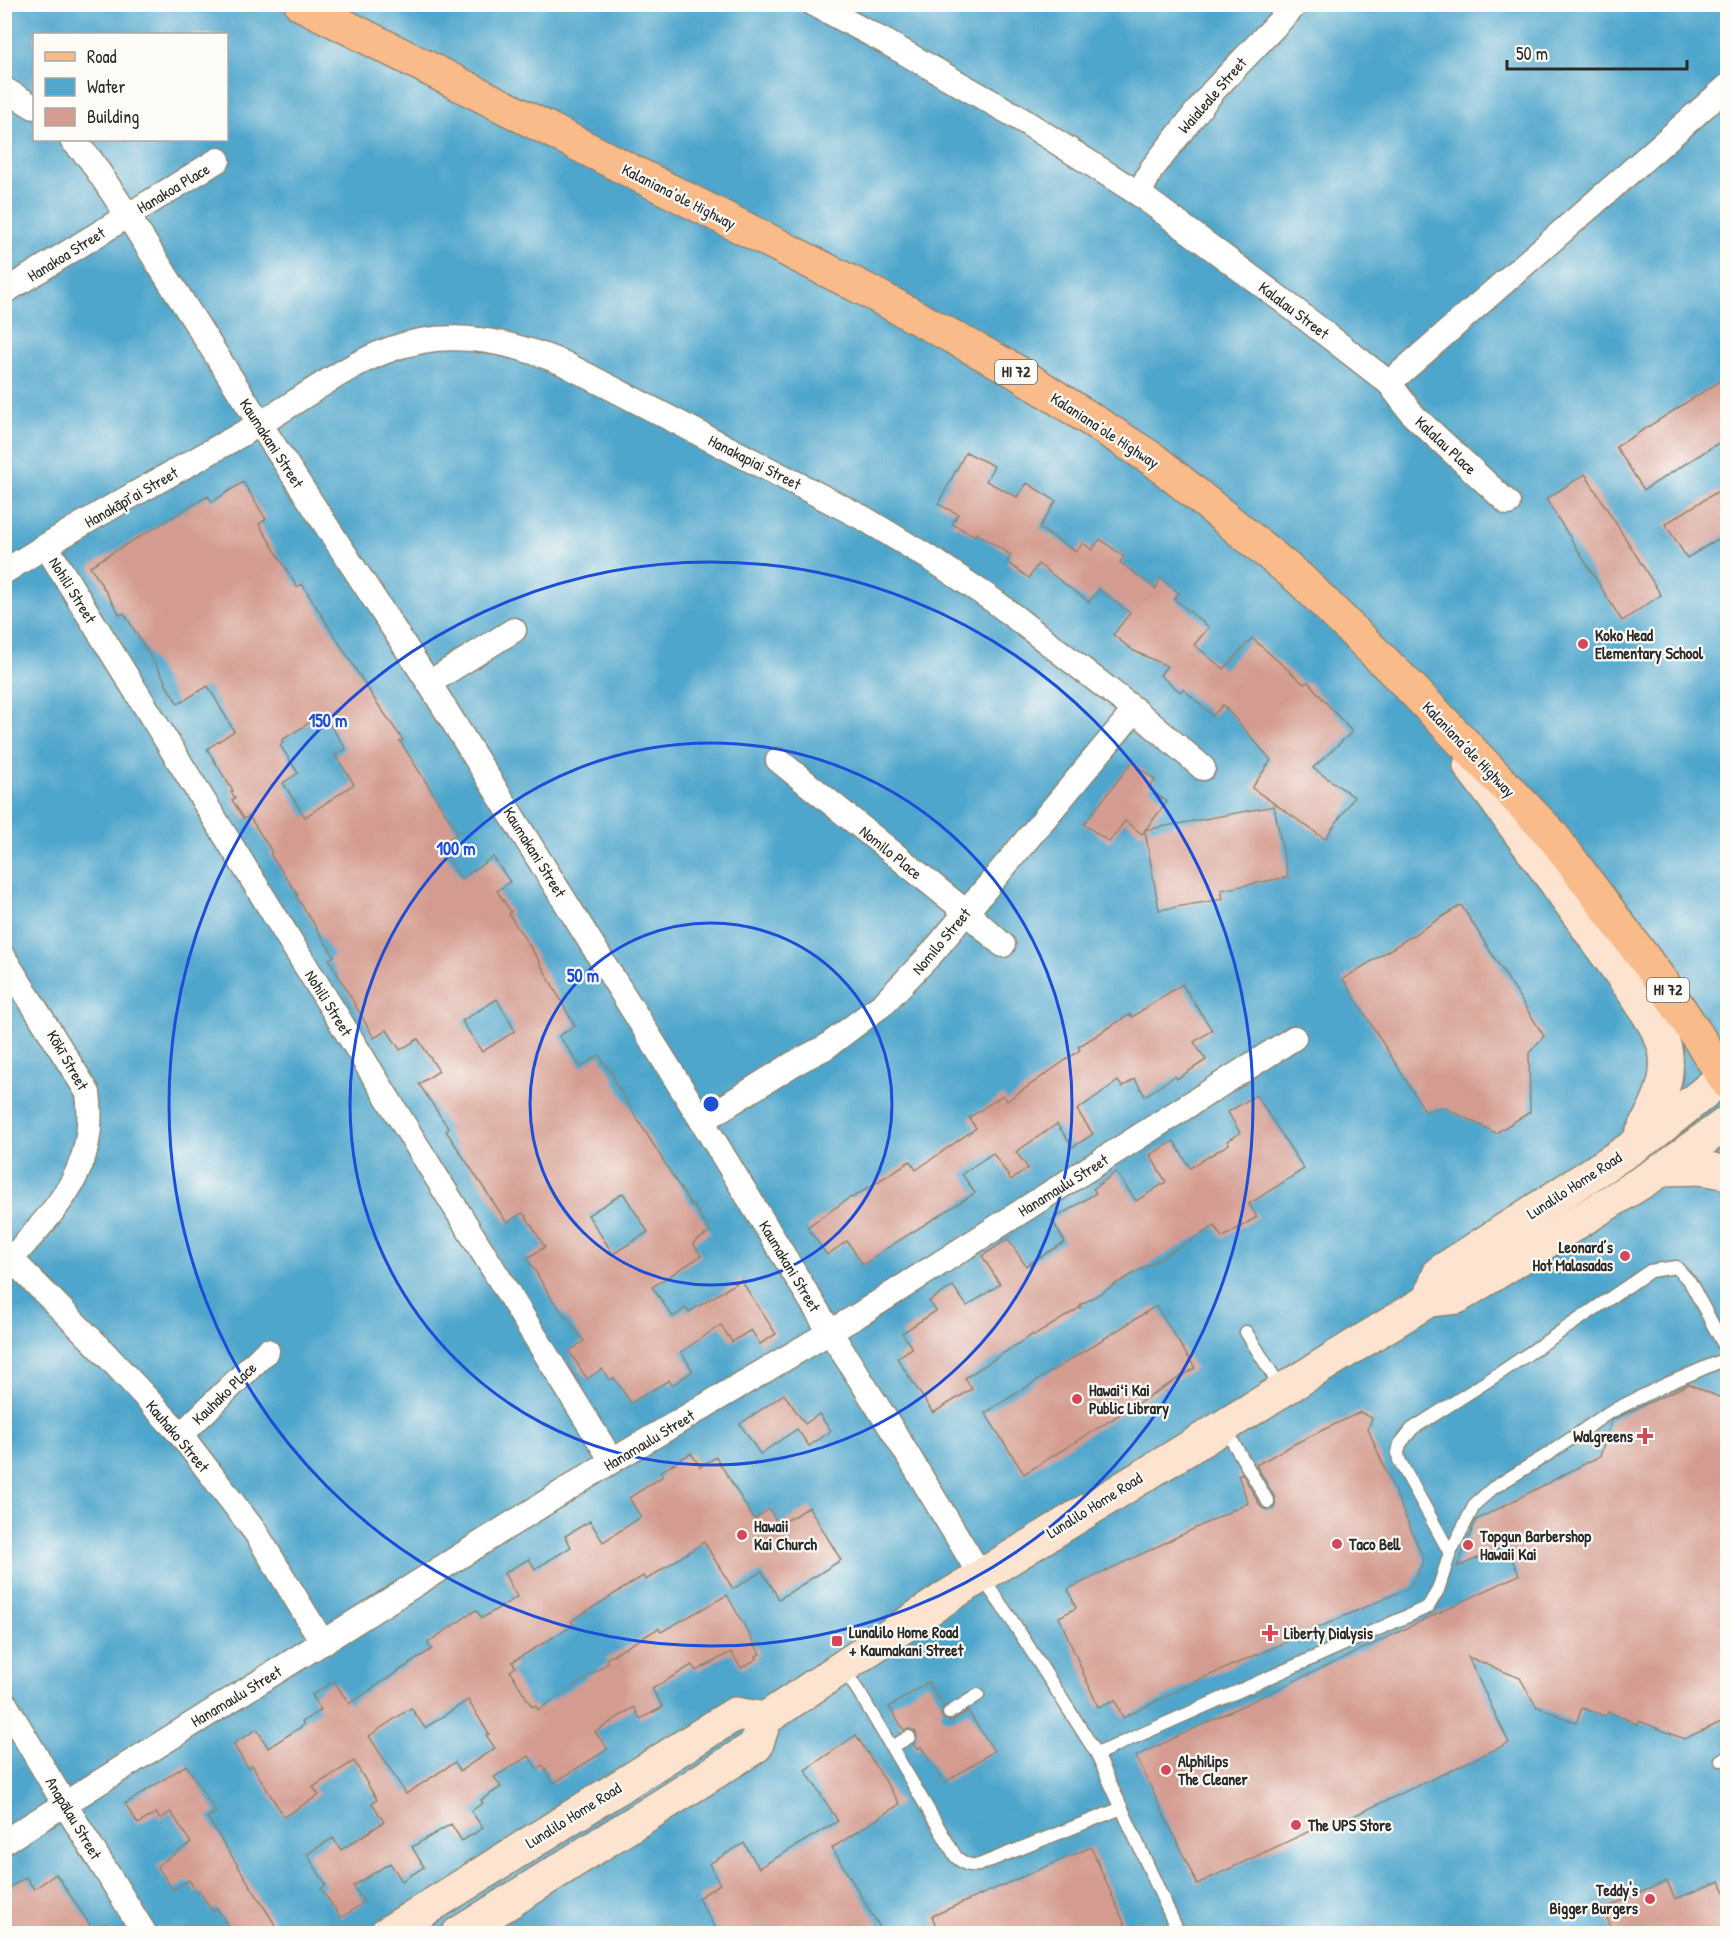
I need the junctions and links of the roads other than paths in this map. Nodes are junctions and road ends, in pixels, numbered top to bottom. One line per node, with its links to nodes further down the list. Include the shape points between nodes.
1 (301, 4): 19 (main road, Kalaniana’ole Highway / HI 72, via 864,289 1012,369 1154,460 1300,579)
2 (814, 4): 9 (street, Kalalau Street, via 1014,114)
3 (1296, 4): 9 (street, Waialeale Street, via 1213,91 1150,170)
4 (1728, 86): 12 (street)
5 (4, 89): 6 (street)
6 (33, 106)
7 (73, 141): 10 (street, Kaumakani Street, via 90,159)
8 (218, 160): 10 (street, Hanakoa Place)
9 (1139, 194): 12 (street, Kalalau Street)
10 (128, 216): 11 (street, Hanakoa Street); 13 (street, Kaumakani Street)
11 (4, 292)
12 (1389, 383): 14 (street, Kalalau Place, via 1414,416)
13 (260, 424): 15 (street, Hanakāpī‘ai Street); 18 (street, Kaumakani Street); 20 (street, Hanakapiai Street, via 339,372 401,346 467,338 536,352 865,519 994,601)
14 (1508, 503)
15 (46, 546): 16 (street, Hanakāpī‘ai Street); 43 (street, Nohili Street)
16 (4, 572)
17 (514, 630): 18 (street)
18 (429, 683): 28 (street, Kaumakani Street)
19 (1409, 686): 27 (main road, Kalaniana’ole Highway / HI 72, via 1552,835 1664,985); 30 (main road, via 1512,822 1659,1032 1665,1049 1663,1092)
20 (1135, 711): 22 (street, Hanakapiai Street); 23 (street, Nomilo Street)
21 (778, 760): 23 (street, Nomilo Place)
22 (1203, 768)
23 (966, 912): 24 (street, Nomilo Place); 28 (street, Nomilo Street, via 883,1004 826,1047)
24 (1003, 945)
25 (4, 958): 33 (street, Kōkī Street, via 75,1070 88,1094 90,1115 83,1159 64,1198)
26 (1294, 1038): 35 (street, Hanamaulu Street)
27 (1726, 1077): 30 (main road, Lunalilo Home Road)
28 (702, 1121): 35 (street, Kaumakani Street)
29 (1728, 1122): 31 (main road, Lunalilo Home Road)
30 (1637, 1144): 34 (main road, Lunalilo Home Road, via 1440,1272)
31 (1663, 1169): 32 (main road, via 1703,1168); 34 (main road, Lunalilo Home Road, via 1457,1297)
32 (1728, 1173)
33 (8, 1255): 42 (street, Kauhako Street)
34 (1429, 1300): 40 (main road, Lunalilo Home Road)
35 (830, 1332): 43 (street, Hanamaulu Street); 46 (street, Kaumakani Street)
36 (1246, 1332): 40 (lane)
37 (267, 1351): 42 (street, Kauhako Place)
38 (1728, 1353): 45 (lane, via 1690,1282 1676,1267 1650,1271 1407,1433 1398,1449 1399,1461)
39 (1728, 1358): 45 (lane, via 1608,1413 1493,1488 1475,1504)
40 (1282, 1389): 41 (main road, Lunalilo Home Road)
41 (1224, 1426): 44 (lane); 46 (main road, Lunalilo Home Road)
42 (181, 1435): 47 (street, Kauhako Street, via 256,1533)
43 (612, 1461): 47 (street, Hanamaulu Street)
44 (1268, 1502)
45 (1450, 1553): 55 (lane, via 1428,1607)
46 (981, 1575): 48 (main road, Lunalilo Home Road); 55 (lane)
47 (323, 1642): 56 (street, Hanamaulu Street)
48 (842, 1667): 52 (main road, Lunalilo Home Road); 54 (lane)
49 (978, 1695): 51 (lane)
50 (4, 1702): 56 (street, Anapālau Street)
51 (949, 1713)
52 (765, 1719): 60 (main road, Lunalilo Home Road, via 735,1714); 61 (main road, via 756,1746)
53 (909, 1737): 54 (lane)
54 (892, 1747): 57 (lane, via 956,1857 970,1866)
55 (1097, 1754): 57 (lane)
56 (64, 1803): 58 (street, Hanamaulu Street); 59 (street, Anapālau Street)
57 (1122, 1808): 62 (lane)
58 (4, 1842)
59 (144, 1934)
60 (386, 1934)
61 (458, 1934)
62 (1179, 1934)

